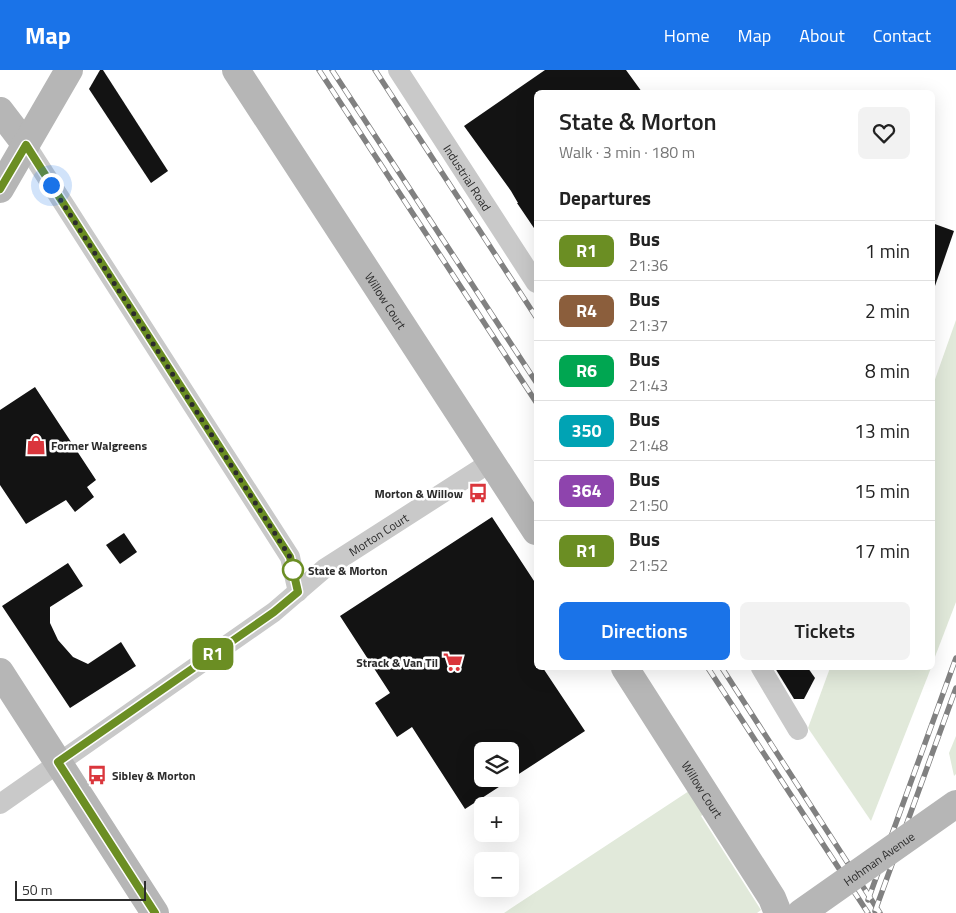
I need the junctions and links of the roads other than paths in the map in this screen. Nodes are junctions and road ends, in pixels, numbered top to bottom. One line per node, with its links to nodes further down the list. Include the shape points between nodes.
1 (69, 70): 5 (street)
2 (236, 70): 8 (street, Willow Court)
3 (398, 70): 7 (street, Industrial Road)
4 (0, 111): 5 (street)
5 (26, 145): 6 (street); 10 (street, via 290,557)
6 (0, 189)
7 (534, 281)
8 (491, 462): 9 (street, Willow Court); 10 (street, Morton Court, via 324,569)
9 (534, 528)
10 (298, 592): 15 (street, Morton Court)
11 (626, 670): 19 (street, Willow Court, via 772,898)
12 (762, 670): 14 (street)
13 (0, 672): 15 (street)
14 (798, 730)
15 (58, 762): 16 (street, Morton Court); 18 (street)
16 (0, 804)
17 (956, 804): 20 (street, Hohman Avenue, bridge)
18 (156, 913)
19 (778, 913)
20 (801, 913)

